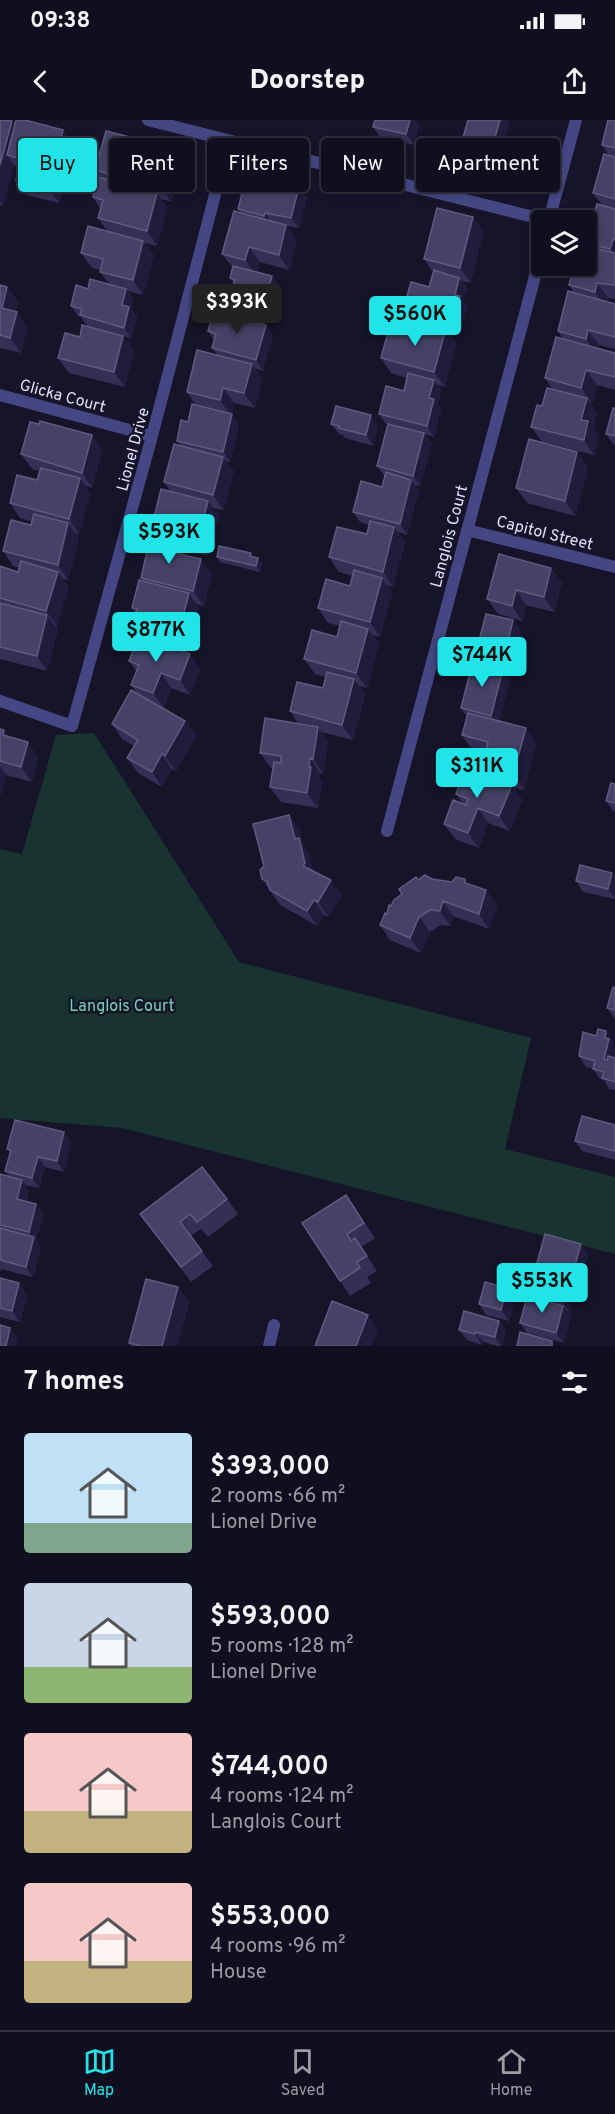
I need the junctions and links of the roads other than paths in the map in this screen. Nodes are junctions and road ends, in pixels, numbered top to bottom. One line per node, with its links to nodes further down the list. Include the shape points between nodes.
1 (148, 120): 3 (street)
2 (576, 120): 6 (street)
3 (217, 138)
4 (309, 161): 7 (street)
5 (216, 192): 10 (street, Lionel Drive)
6 (550, 210)
7 (531, 216)
8 (535, 276): 11 (street, Langlois Court)
9 (0, 395): 10 (street, Glicka Court)
10 (152, 436): 13 (street, Lionel Drive, via 72,726)
11 (467, 530): 12 (street, Capitol Street); 14 (street, Langlois Court)
12 (615, 567)
13 (0, 701)
14 (387, 831)
15 (274, 1325): 16 (street)
16 (269, 1346)

